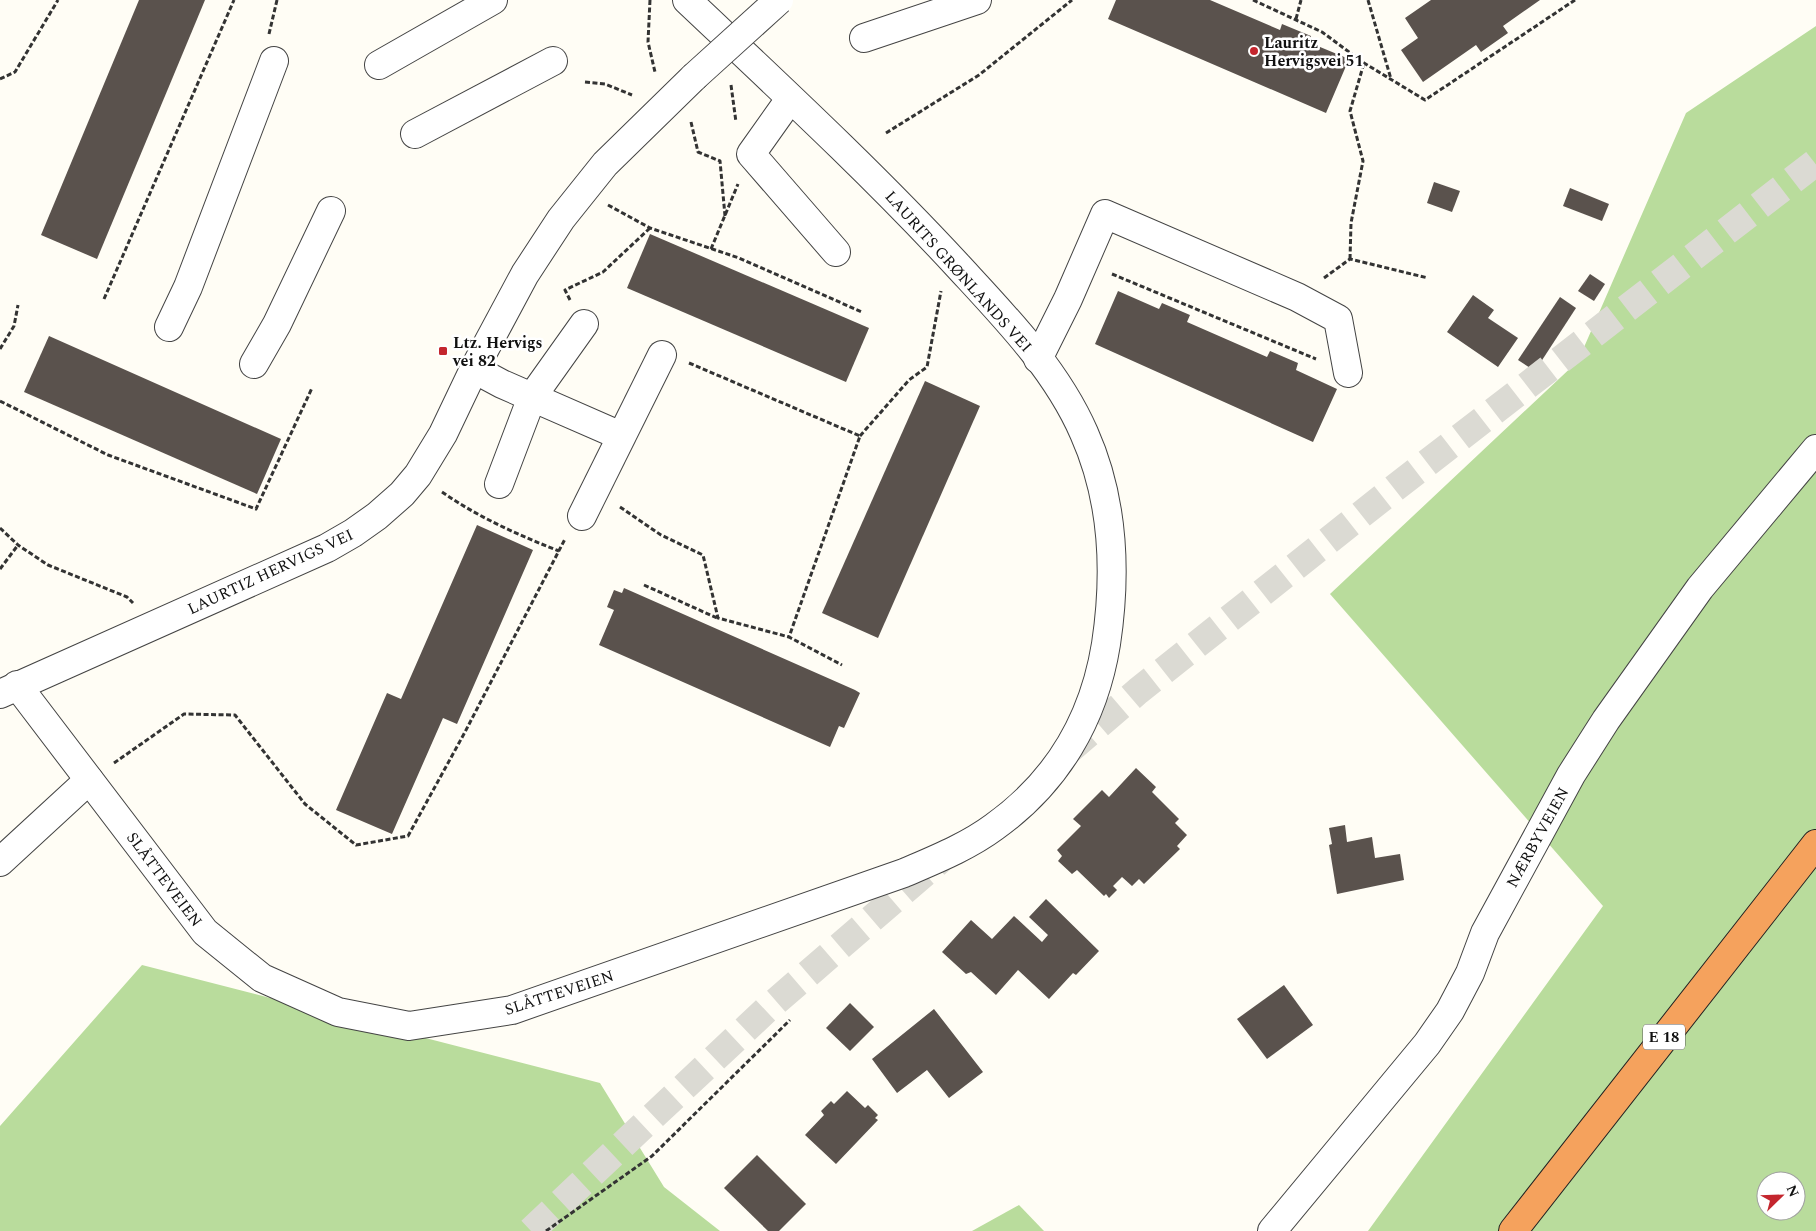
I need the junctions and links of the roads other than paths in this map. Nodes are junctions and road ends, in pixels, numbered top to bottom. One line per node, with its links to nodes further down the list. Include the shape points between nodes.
1 (493, 0): 8 (street)
2 (687, 0): 9 (street, LAURITS GRØNLANDS VEI)
3 (779, 0): 18 (street, LAURTIZ HERVIGS VEI, bridge, via 694,77 582,190 525,274)
4 (978, 0): 5 (street)
5 (864, 38)
6 (272, 48): 14 (street, via 188,287)
7 (553, 61): 10 (street)
8 (379, 65)
9 (790, 99): 12 (street, via 751,154); 16 (street, LAURITS GRØNLANDS VEI, via 904,208 1013,326)
10 (415, 134)
11 (331, 211): 17 (street, via 277,324)
12 (836, 252)
13 (584, 324): 20 (street)
14 (168, 327)
15 (662, 355): 21 (street)
16 (1038, 359): 19 (street, via 1105,214 1297,297 1338,319); 29 (street, LAURITS GRØNLANDS VEI, via 1061,390 1083,432 1101,478 1111,525 1113,571 1101,673 1088,713 1074,741 1053,772 1024,803 992,828 946,855)
17 (254, 364)
18 (474, 369): 20 (street); 25 (street, LAURTIZ HERVIGS VEI, via 443,434 418,475 402,494 353,533 277,571)
19 (1348, 373)
20 (532, 397): 21 (street); 23 (street)
21 (621, 436): 24 (street)
22 (1816, 449): 30 (street, NÆRBYVEIEN, via 1700,588 1606,720 1571,775 1485,933 1470,973 1427,1044)
23 (499, 484)
24 (582, 516)
25 (8, 689): 26 (street, SLÅTTEVEIEN)
26 (89, 780): 28 (street); 29 (street, SLÅTTEVEIEN, via 205,932 262,978 338,1012 409,1026 512,1010)
27 (1816, 844): 31 (highway, E 18)
28 (0, 862)
29 (904, 873)
30 (1272, 1231)
31 (1513, 1231)

